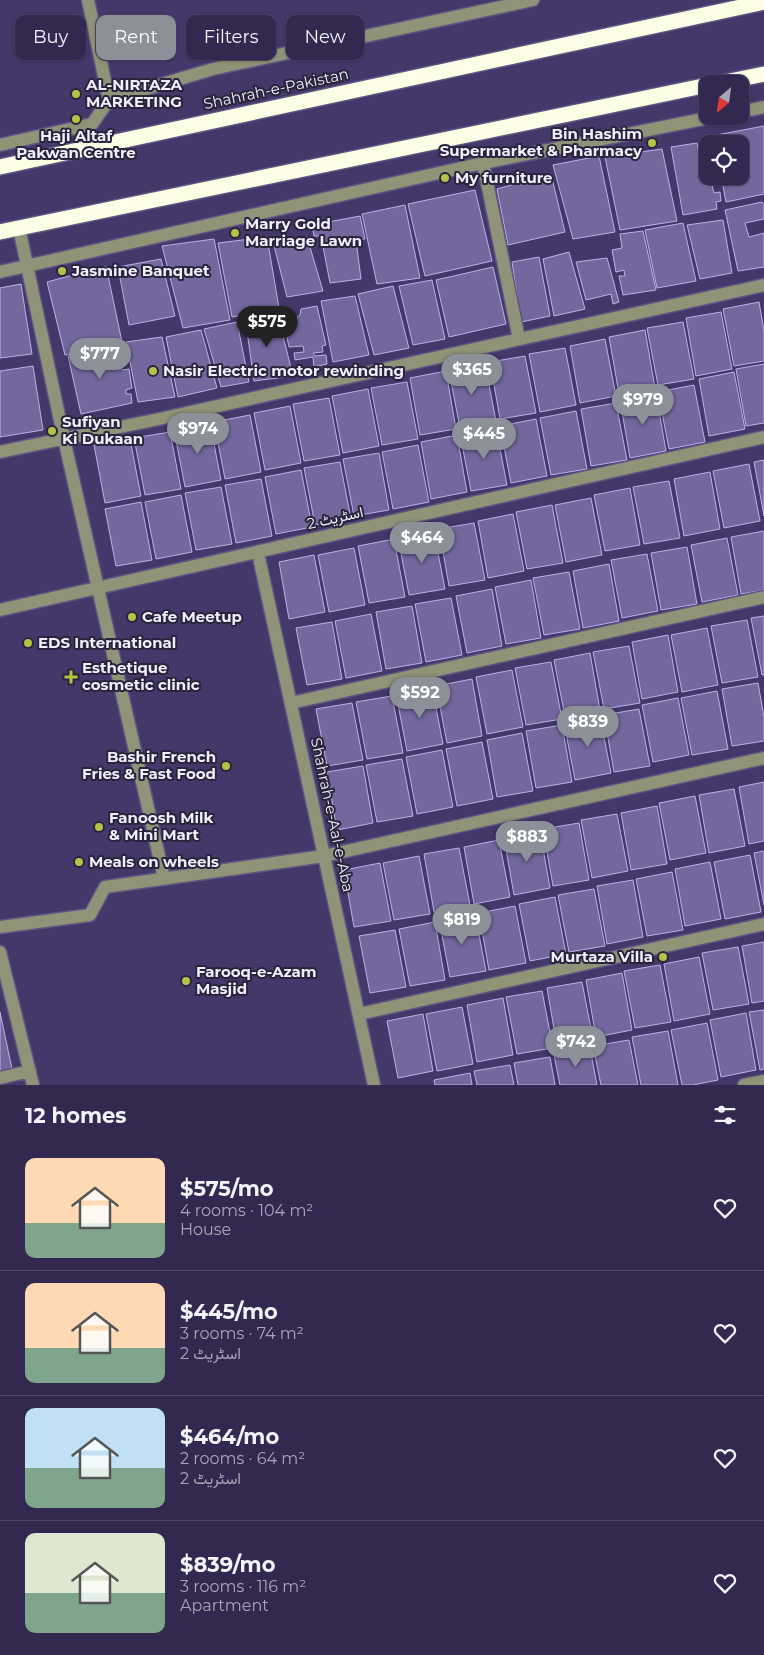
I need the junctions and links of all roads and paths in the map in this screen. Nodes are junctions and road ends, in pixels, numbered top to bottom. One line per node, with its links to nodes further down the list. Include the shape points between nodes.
1 (88, 0): 7 (street)
2 (533, 0): 7 (street, via 213,69)
3 (764, 2): 13 (highway, Shahrah-e-Pakistan)
4 (764, 74): 5 (highway)
5 (749, 77)
6 (699, 87): 14 (highway)
7 (109, 100): 11 (street, via 92,124)
8 (764, 107): 9 (street)
9 (749, 110)
10 (699, 120): 12 (street)
11 (0, 145)
12 (483, 163): 16 (street); 19 (street)
13 (0, 167)
14 (19, 228): 15 (highway); 16 (street)
15 (0, 232)
16 (28, 266): 17 (street); 21 (street)
17 (0, 272)
18 (764, 285): 19 (street)
19 (519, 339): 21 (street)
20 (764, 437): 23 (street, اسٹریٹ 2)
21 (64, 439): 22 (street); 24 (street)
22 (0, 452)
23 (258, 553): 24 (street, اسٹریٹ 2); 27 (street, Shahrah-e-Aal-e-Aba)
24 (98, 588): 26 (street, اسٹریٹ 2); 30 (street)
25 (764, 597): 27 (street)
26 (0, 610)
27 (291, 703): 29 (street, Shahrah-e-Aal-e-Aba)
28 (764, 758): 29 (street)
29 (324, 856): 30 (street); 34 (street, Shahrah-e-Aal-e-Aba)
30 (164, 878): 32 (street, via 105,887 90,915)
31 (764, 924): 34 (street)
32 (0, 928)
33 (0, 952): 35 (street)
34 (359, 1014): 39 (street, Shahrah-e-Aal-e-Aba)
35 (30, 1071): 36 (street); 38 (street)
36 (0, 1078)
37 (764, 1081): 40 (street)
38 (33, 1085)
39 (374, 1085)
40 (744, 1085)

